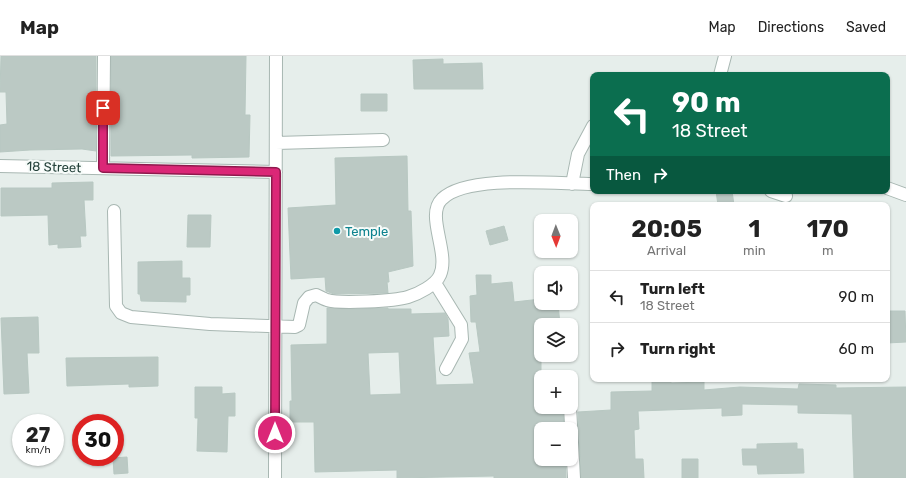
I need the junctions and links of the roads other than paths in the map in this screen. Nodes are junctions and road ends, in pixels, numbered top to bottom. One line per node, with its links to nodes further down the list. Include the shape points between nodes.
1 (104, 56): 9 (street)
2 (276, 56): 7 (street)
3 (725, 56): 4 (street)
4 (721, 72)
5 (590, 132): 11 (street, via 578,154)
6 (383, 140): 7 (street)
7 (276, 143): 10 (street)
8 (0, 166): 9 (street, 18 Street)
9 (103, 168): 10 (street, 18 Street)
10 (276, 172): 19 (street)
11 (572, 184): 12 (street); 18 (street, via 487,183 452,193 441,200 435,214 443,251 440,275)
12 (590, 184)
13 (890, 189): 15 (street)
14 (780, 194): 16 (street)
15 (906, 195)
16 (786, 196)
17 (114, 211): 19 (street, via 116,306 121,314 131,317)
18 (435, 283): 19 (street, via 408,297 371,301 327,300 316,295 309,297 304,303 298,325); 20 (street, via 461,325 462,339)
19 (275, 328): 22 (street)
20 (446, 368)
21 (570, 414): 23 (street)
22 (275, 478)
23 (574, 478)

